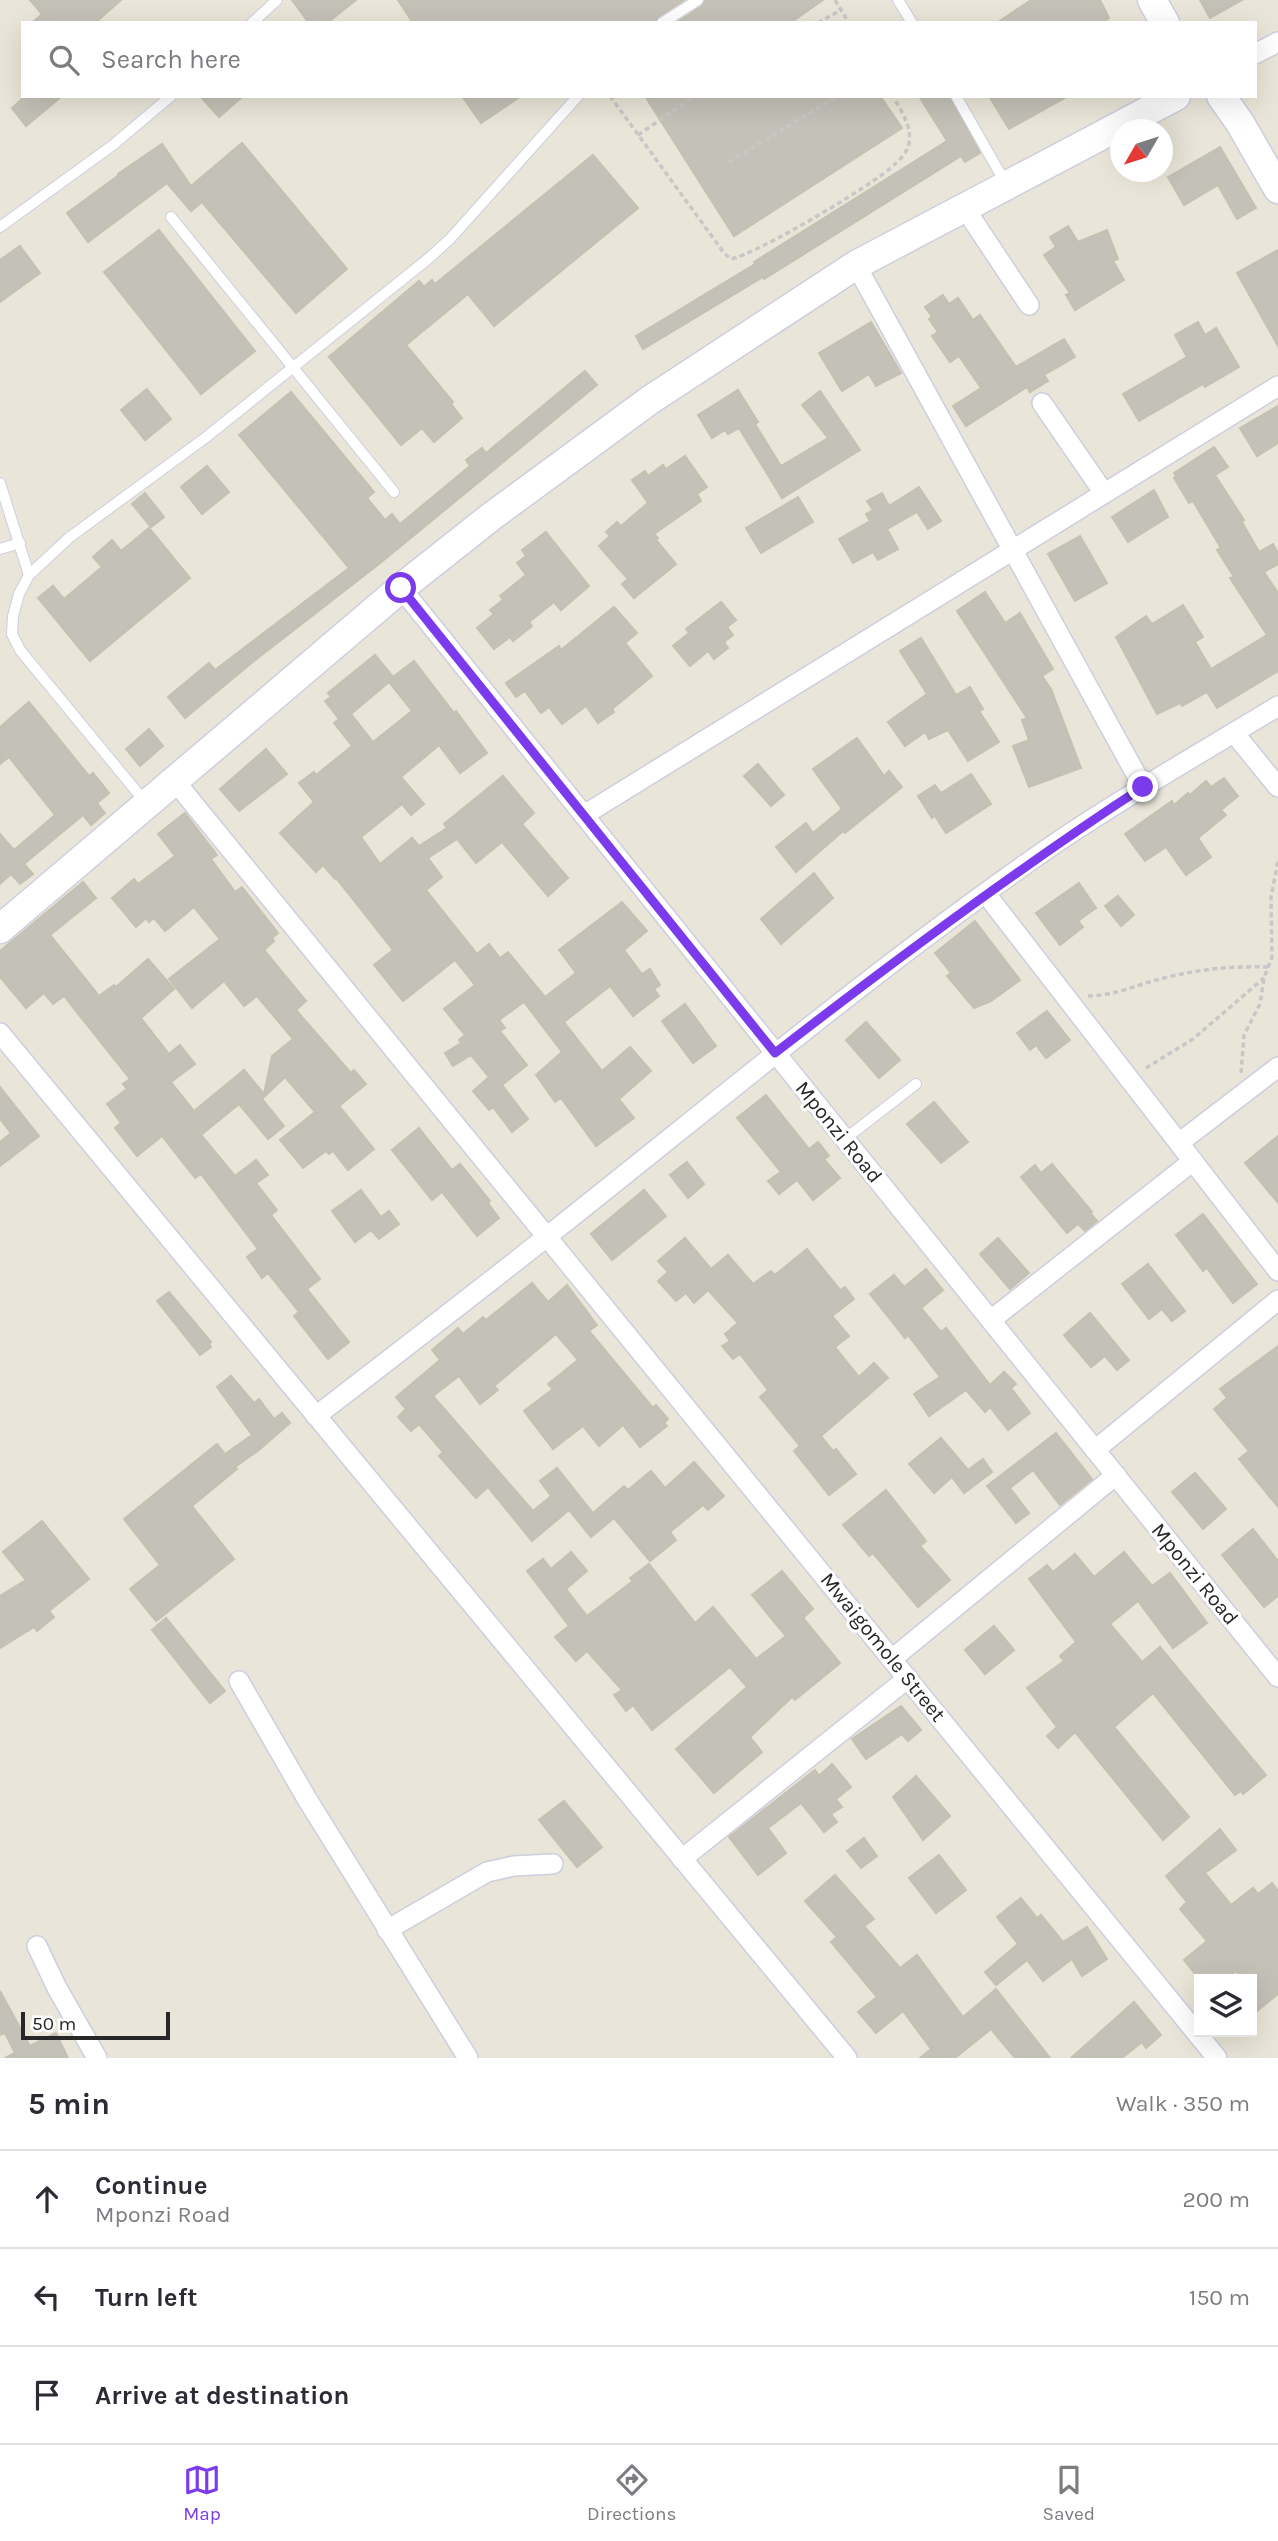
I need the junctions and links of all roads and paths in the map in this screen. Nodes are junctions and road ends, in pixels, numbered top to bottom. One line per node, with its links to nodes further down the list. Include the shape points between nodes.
1 (277, 0): 7 (lane)
2 (698, 0): 8 (lane)
3 (835, 0): 6 (path)
4 (898, 0): 11 (lane)
5 (1152, 0): 12 (street)
6 (841, 10): 9 (path); 10 (path)
7 (254, 21)
8 (665, 21)
9 (822, 21)
10 (848, 21)
11 (911, 21)
12 (1164, 21)
13 (1278, 42): 14 (street)
14 (1257, 53)
15 (170, 98): 30 (lane)
16 (576, 98): 33 (lane, via 450,239)
17 (611, 98): 24 (path)
18 (692, 98): 24 (path)
19 (835, 98): 25 (path)
20 (894, 98): 24 (path, via 909,128 908,146 895,165 869,185 731,259)
21 (958, 98): 26 (lane)
22 (1172, 98): 26 (street)
23 (1222, 98): 27 (street)
24 (638, 135)
25 (729, 162)
26 (1006, 184): 28 (street)
27 (1278, 190)
28 (964, 207): 31 (street); 32 (street)
29 (171, 217): 33 (lane)
30 (0, 227)
31 (856, 265): 41 (street); 43 (street, via 650,400)
32 (1029, 305)
33 (293, 367): 37 (lane); 42 (lane, via 71,537)
34 (1278, 386): 38 (street)
35 (1042, 403): 38 (street)
36 (0, 483): 39 (lane)
37 (394, 492)
38 (1104, 493): 41 (street)
39 (20, 543): 40 (lane); 42 (lane)
40 (0, 549)
41 (1013, 550): 47 (street); 50 (street)
42 (29, 576): 49 (lane, via 13,616 12,634 20,650)
43 (401, 588): 46 (street); 50 (street, Mponzi Road)
44 (1278, 706): 45 (street)
45 (1234, 733): 47 (street); 48 (street)
46 (174, 780): 49 (street); 66 (street, Mwaigomole Street)
47 (1143, 787): 52 (street)
48 (1278, 787)
49 (146, 803): 53 (street)
50 (584, 815): 58 (street, Mponzi Road)
51 (1278, 862): 54 (path, via 1271,897 1273,944)
52 (986, 894): 56 (street); 58 (street)
53 (0, 929)
54 (1268, 967): 55 (path); 56 (path, via 1202,970 1092,996)
55 (1264, 978): 60 (path, via 1193,1039); 62 (path, via 1260,1004 1242,1042)
56 (1062, 991): 60 (street)
57 (0, 1033): 70 (street)
58 (775, 1053): 63 (street, Mponzi Road); 66 (street)
59 (1278, 1068): 62 (street)
60 (1130, 1079): 64 (street)
61 (916, 1084): 63 (lane)
62 (1240, 1096): 64 (street)
63 (845, 1139): 69 (street, Mponzi Road)
64 (1179, 1143): 65 (street)
65 (1193, 1161): 67 (street); 69 (street)
66 (548, 1236): 70 (street); 73 (street, Mwaigomole Street)
67 (1278, 1271)
68 (1278, 1300): 71 (street)
69 (991, 1320): 71 (street, Mponzi Road)
70 (316, 1416): 77 (street)
71 (1095, 1450): 72 (street, Mponzi Road)
72 (1116, 1475): 73 (street); 74 (street, Mponzi Road)
73 (892, 1659): 75 (street, Mwaigomole Street)
74 (1276, 1671)
75 (908, 1678): 77 (street); 84 (street, Mwaigomole Street)
76 (239, 1681): 79 (street)
77 (682, 1859): 83 (street)
78 (553, 1864): 79 (street, via 487,1872)
79 (387, 1930): 82 (street)
80 (37, 1946): 81 (street)
81 (97, 2058)
82 (468, 2058)
83 (847, 2058)
84 (1217, 2058)

